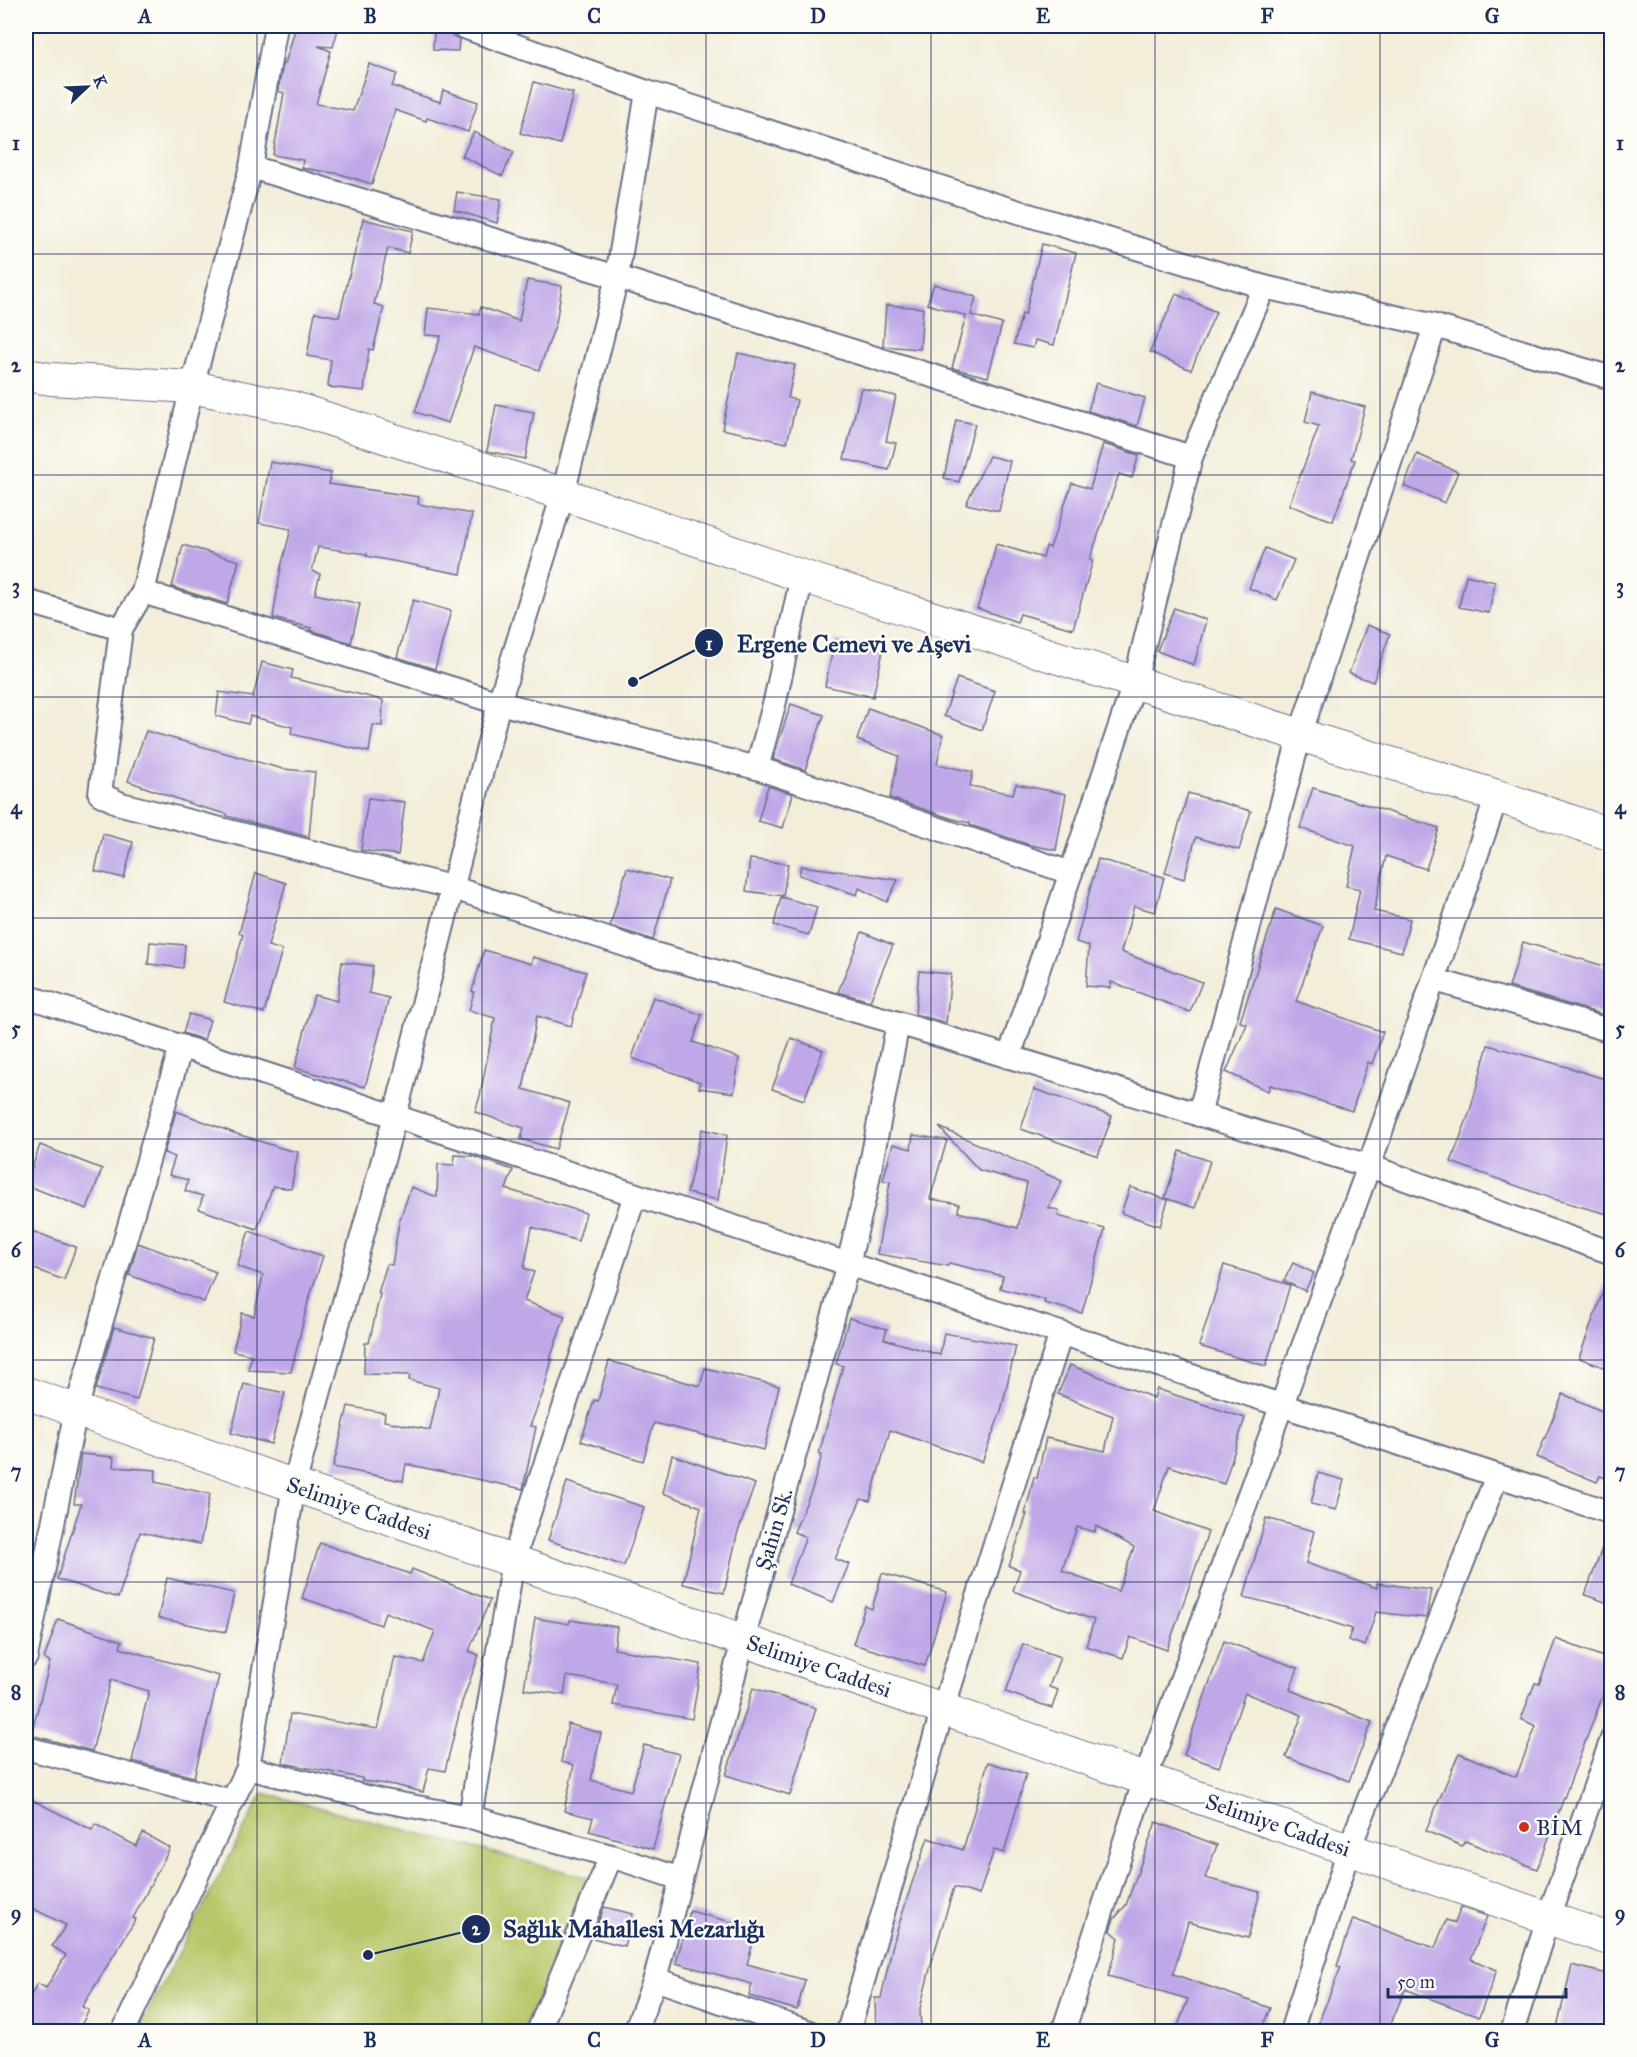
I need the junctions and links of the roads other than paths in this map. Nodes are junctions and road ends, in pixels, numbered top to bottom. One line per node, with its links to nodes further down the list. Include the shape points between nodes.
1 (276, 26): 4 (street)
2 (461, 26): 3 (street)
3 (647, 92): 5 (street); 6 (street)
4 (252, 167): 5 (street); 10 (street)
5 (617, 277): 11 (street); 12 (street)
6 (1264, 287): 7 (street); 11 (street)
7 (1435, 326): 9 (street); 19 (street)
8 (26, 375): 10 (street)
9 (1611, 378)
10 (192, 387): 12 (street, via 294,408); 14 (street)
11 (1191, 457): 17 (street)
12 (563, 494): 13 (street); 18 (street)
13 (802, 576): 17 (street); 20 (street)
14 (143, 592): 16 (street); 18 (street)
15 (26, 601): 16 (street)
16 (121, 629): 24 (street, via 100,794 121,804)
17 (1135, 681): 19 (street); 23 (street)
18 (499, 703): 20 (street); 24 (street)
19 (1300, 735): 21 (street); 31 (street)
20 (758, 768): 23 (street)
21 (1497, 796): 22 (street); 25 (street)
22 (1611, 835)
23 (1071, 873): 30 (street)
24 (452, 887): 27 (street, via 637,949); 32 (street)
25 (1435, 980): 28 (street); 33 (street)
26 (26, 996): 29 (street)
27 (898, 1023): 30 (street); 36 (street, Şahin Sk.)
28 (1611, 1031)
29 (181, 1046): 32 (street); 40 (street)
30 (1009, 1057): 31 (street)
31 (1199, 1115): 33 (street)
32 (395, 1116): 34 (street); 42 (street)
33 (1369, 1166): 35 (street); 39 (street)
34 (635, 1195): 36 (street); 44 (street)
35 (1611, 1253)
36 (848, 1264): 37 (street); 45 (street, Şahin Sk.)
37 (1061, 1333): 39 (street); 47 (street)
38 (26, 1393): 40 (street, Selimiye Caddesi)
39 (1282, 1406): 41 (street); 51 (street)
40 (76, 1410): 42 (street, Selimiye Caddesi); 46 (street)
41 (1497, 1476): 43 (street); 54 (street)
42 (294, 1485): 44 (street, Selimiye Caddesi); 50 (street)
43 (1611, 1513)
44 (513, 1561): 45 (street, Selimiye Caddesi); 53 (street)
45 (743, 1640): 47 (street, Selimiye Caddesi); 56 (street, Şahin Sk.)
46 (26, 1657)
47 (943, 1709): 51 (street, Selimiye Caddesi); 64 (street)
48 (1611, 1739): 57 (street)
49 (26, 1748): 52 (street)
50 (248, 1768): 52 (street); 53 (street, via 379,1800)
51 (1145, 1779): 54 (street, Selimiye Caddesi); 65 (street)
52 (232, 1801): 60 (street)
53 (470, 1817): 55 (street)
54 (1350, 1849): 57 (street, Selimiye Caddesi); 66 (street)
55 (611, 1856): 56 (street); 61 (street)
56 (681, 1879): 59 (street, Şahin Sk.)
57 (1548, 1918): 58 (street, Selimiye Caddesi); 67 (street)
58 (1611, 1940)
59 (655, 1979): 62 (street, Şahin Sk.); 63 (street)
60 (123, 2031)
61 (538, 2031)
62 (635, 2031)
63 (809, 2031)
64 (848, 2031)
65 (1063, 2031)
66 (1292, 2031)
67 (1512, 2031)

